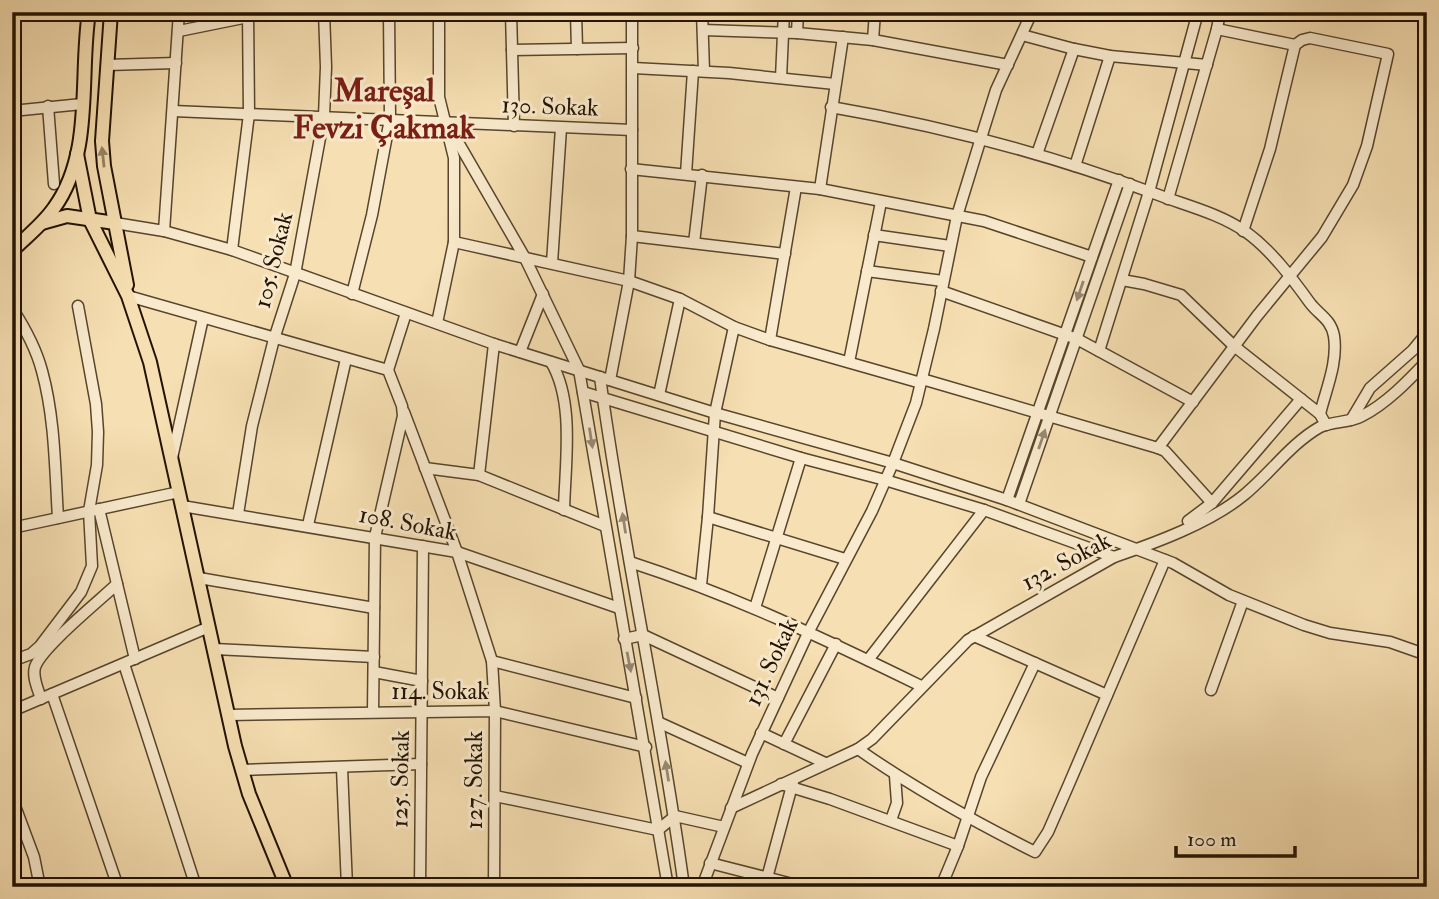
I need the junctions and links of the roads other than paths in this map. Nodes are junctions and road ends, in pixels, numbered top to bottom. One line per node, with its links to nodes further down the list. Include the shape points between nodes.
1 (111, 12): 34 (main road)
2 (179, 12): 20 (street)
3 (324, 12): 47 (street, 105. Sokak)
4 (389, 12): 48 (street)
5 (439, 12): 49 (street, via 439,97)
6 (511, 12): 30 (street)
7 (576, 12): 28 (street)
8 (632, 12): 27 (street)
9 (702, 12): 19 (street)
10 (784, 12): 21 (street)
11 (798, 12): 22 (street)
12 (875, 12): 25 (street)
13 (1032, 12): 23 (street, 131. Sokak)
14 (1198, 12): 32 (street)
15 (1220, 12): 18 (street)
16 (248, 15): 20 (street); 46 (street)
17 (87, 16): 41 (main road)
18 (1217, 29): 26 (street); 36 (street)
19 (703, 30): 21 (street); 38 (street)
20 (179, 32): 33 (street)
21 (784, 32): 22 (street); 39 (street)
22 (797, 33): 24 (street)
23 (1022, 35): 29 (street); 35 (street, 131. Sokak)
24 (843, 37): 25 (street); 40 (street)
25 (873, 40): 35 (street)
26 (1296, 45): 76 (street); 90 (street, via 1310,38 1388,54 1359,173 1322,237)
27 (633, 48): 28 (street); 37 (street)
28 (577, 49): 30 (street)
29 (1074, 49): 31 (street); 55 (street)
30 (512, 50): 50 (street)
31 (1110, 56): 32 (street); 56 (street)
32 (1184, 62): 36 (street); 67 (street)
33 (176, 63): 34 (street); 45 (street)
34 (107, 65): 61 (main road, one-way to 34, via 102,141)
35 (1008, 65): 53 (street, 131. Sokak)
36 (1207, 65): 69 (street)
37 (634, 68): 38 (street); 52 (street)
38 (698, 71): 39 (street); 58 (street)
39 (781, 78): 40 (street)
40 (835, 84): 43 (street)
41 (82, 104): 42 (street); 54 (main road)
42 (48, 106): 44 (street); 62 (street)
43 (831, 107): 53 (street); 66 (street)
44 (12, 111)
45 (173, 111): 46 (street, 130. Sokak); 75 (street)
46 (249, 114): 47 (street, 130. Sokak); 82 (street)
47 (324, 116): 48 (street, 130. Sokak); 89 (street, 105. Sokak)
48 (390, 119): 49 (street, 130. Sokak); 94 (street)
49 (447, 123): 50 (street, 130. Sokak); 79 (street, via 454,158); 86 (street)
50 (514, 126): 51 (street, 130. Sokak)
51 (561, 128): 52 (street, 130. Sokak); 87 (street)
52 (632, 130): 57 (street)
53 (981, 138): 55 (street); 71 (street, 131. Sokak)
54 (77, 154): 65 (main road); 68 (main road)
55 (1037, 154): 56 (street)
56 (1075, 166): 60 (street)
57 (631, 169): 58 (street); 78 (street)
58 (686, 174): 59 (street)
59 (702, 175): 64 (street); 80 (street)
60 (1119, 180): 63 (street); 85 (street)
61 (107, 181): 65 (main road); 74 (main road)
62 (54, 184)
63 (1130, 184): 67 (street); 107 (street)
64 (796, 187): 66 (street); 84 (street)
65 (83, 188): 68 (main road); 72 (main road)
66 (820, 190): 70 (street)
67 (1149, 192): 69 (street); 91 (street)
68 (62, 196): 73 (main road)
69 (1168, 199): 76 (street)
70 (881, 202): 71 (street); 77 (street)
71 (957, 216): 81 (street, 131. Sokak); 85 (street)
72 (90, 220): 73 (main road, via 67,216); 74 (main road); 96 (main road)
73 (41, 223): 83 (main road)
74 (115, 223): 75 (street); 96 (main road)
75 (164, 231): 82 (street)
76 (1243, 231): 90 (street)
77 (874, 235): 81 (street); 88 (street)
78 (632, 236): 80 (street); 92 (street)
79 (454, 242): 86 (street); 102 (street)
80 (694, 243): 84 (street)
81 (950, 246): 93 (street, 131. Sokak)
82 (232, 250): 89 (street)
83 (12, 251)
84 (785, 254): 108 (street)
85 (1092, 257): 105 (street, one-way to 105)
86 (525, 258): 87 (street); 95 (street)
87 (552, 263): 92 (street)
88 (867, 271): 93 (street); 116 (street)
89 (295, 274): 94 (street); 106 (street, 105. Sokak)
90 (1291, 278): 110 (street); 129 (street, via 1313,308 1326,317 1334,336 1332,371)
91 (1122, 280): 110 (street, via 1181,295); 111 (street)
92 (629, 281): 97 (street); 119 (street)
93 (942, 286): 105 (street); 120 (street, 131. Sokak)
94 (352, 294): 100 (street)
95 (543, 294): 112 (street); 118 (street)
96 (128, 296): 101 (street); 136 (main road, via 150,362)
97 (680, 299): 103 (street); 122 (street)
98 (78, 306): 146 (street, via 96,404)
99 (12, 307): 151 (street, via 43,372)
100 (406, 313): 102 (street); 117 (street)
101 (203, 318): 106 (street); 136 (street)
102 (437, 324): 109 (street)
103 (734, 327): 108 (street); 127 (street)
104 (1427, 333): 131 (street, via 1370,388)
105 (1065, 335): 107 (street); 128 (street)
106 (274, 339): 113 (street); 149 (street, 105. Sokak, via 252,426)
107 (1077, 339): 111 (street); 130 (street)
108 (770, 340): 116 (street)
109 (495, 344): 112 (street); 139 (street)
110 (1234, 346): 124 (street); 125 (street)
111 (1100, 351): 125 (street)
112 (520, 352): 115 (street)
113 (346, 359): 117 (street); 152 (street)
114 (1427, 361): 131 (street, 132. Sokak, via 1384,401)
115 (551, 362): 118 (street); 147 (street, via 565,395)
116 (849, 362): 120 (street)
117 (388, 370): 126 (street, 127. Sokak)
118 (579, 370): 119 (street); 121 (street)
119 (605, 379): 122 (street); 123 (street)
120 (921, 381): 128 (street); 137 (street, 131. Sokak)
121 (583, 392): 123 (street); 153 (street, one-way to 153)
122 (659, 395): 127 (street)
123 (603, 398): 133 (street); 164 (street, one-way to 123)
124 (1301, 399): 129 (street); 143 (street)
125 (1193, 402): 134 (street)
126 (402, 406): 138 (street, 127. Sokak); 155 (street)
127 (715, 413): 133 (street); 137 (street)
128 (1037, 414): 130 (street); 142 (street)
129 (1320, 414): 132 (street)
130 (1049, 418): 134 (street); 144 (street, one-way to 130)
131 (1351, 420): 132 (street, 132. Sokak)
132 (1326, 425): 157 (street, 132. Sokak, via 1293,447 1242,496)
133 (715, 433): 135 (street); 150 (street)
134 (1158, 448): 143 (street)
135 (801, 458): 140 (street); 156 (street)
136 (172, 459): 141 (main road)
137 (894, 463): 140 (street, 131. Sokak); 142 (street)
138 (425, 468): 139 (street); 160 (street, 127. Sokak)
139 (479, 475): 147 (street)
140 (885, 480): 148 (street); 162 (street, 131. Sokak)
141 (179, 492): 145 (main road); 146 (street)
142 (1007, 499): 144 (street)
143 (1212, 503): 157 (street)
144 (1019, 504): 159 (street)
145 (183, 506): 149 (street, 108. Sokak); 165 (main road)
146 (94, 510): 151 (street); 166 (street); 183 (street, via 89,577 40,646)
147 (564, 510): 153 (street)
148 (984, 510): 161 (street); 182 (street)
149 (238, 514): 152 (street, 108. Sokak)
150 (708, 517): 156 (street); 167 (street)
151 (58, 518): 154 (street)
152 (308, 525): 155 (street, 108. Sokak)
153 (605, 526): 170 (street)
154 (12, 528)
155 (375, 537): 158 (street, 108. Sokak); 169 (street)
156 (776, 537): 162 (street); 171 (street)
157 (1157, 541): 159 (street, 132. Sokak)
158 (424, 546): 160 (street, 108. Sokak); 188 (street, 125. Sokak)
159 (1137, 550): 161 (street, 132. Sokak); 163 (street)
160 (457, 552): 170 (street, 108. Sokak); 184 (street, 127. Sokak)
161 (1114, 557): 175 (street, 132. Sokak)
162 (845, 559): 173 (street, 131. Sokak)
163 (1165, 560): 168 (street); 192 (street)
164 (630, 562): 167 (street); 174 (street)
165 (199, 578): 169 (street); 172 (main road)
166 (117, 584): 181 (street); 195 (street, via 36,664 34,675)
167 (701, 585): 171 (street)
168 (1243, 601): 179 (street, via 1330,633 1390,642); 190 (street)
169 (374, 608): 180 (street)
170 (619, 608): 176 (street)
171 (755, 608): 173 (street)
172 (209, 626): 178 (main road); 181 (street)
173 (809, 631): 177 (street); 194 (street, 131. Sokak)
174 (643, 635): 176 (street); 194 (street); 201 (street)
175 (974, 636): 185 (street); 189 (street, 132. Sokak)
176 (624, 639): 193 (street, one-way to 193)
177 (836, 644): 182 (street); 203 (street)
178 (214, 649): 180 (street); 200 (main road)
179 (1427, 655)
180 (374, 657): 187 (street)
181 (135, 659): 186 (street)
182 (868, 660): 189 (street)
183 (12, 661)
184 (492, 661): 193 (street); 198 (street, 127. Sokak)
185 (1035, 663): 192 (street); 217 (street, via 988,759)
186 (124, 664): 191 (street); 227 (street)
187 (374, 672): 188 (street); 199 (street)
188 (422, 681): 197 (street, 125. Sokak)
189 (921, 686): 205 (street, 132. Sokak)
190 (1211, 690)
191 (52, 694): 195 (street); 226 (street)
192 (1107, 695): 217 (street, via 1035,852)
193 (636, 698): 204 (street)
194 (778, 698): 202 (street, 131. Sokak)
195 (41, 699): 196 (street)
196 (12, 711)
197 (422, 711): 198 (street, 114. Sokak); 199 (street, 114. Sokak); 207 (street, 125. Sokak)
198 (495, 711): 204 (street, 114. Sokak); 213 (street, 127. Sokak)
199 (373, 712): 200 (street, 114. Sokak)
200 (229, 715): 210 (main road)
201 (660, 723): 206 (street); 216 (street, one-way to 201)
202 (761, 733): 203 (street); 206 (street, 131. Sokak)
203 (784, 744): 208 (street)
204 (646, 747): 220 (street)
205 (858, 750): 208 (street, 132. Sokak); 211 (street)
206 (748, 763): 215 (street, 131. Sokak)
207 (421, 764): 209 (street); 230 (street, 125. Sokak)
208 (825, 764): 212 (street, 132. Sokak)
209 (342, 768): 210 (street); 229 (street)
210 (242, 770): 228 (main road)
211 (895, 776): 217 (street); 218 (street, via 897,803)
212 (789, 783): 215 (street, 132. Sokak); 218 (street); 223 (street)
213 (495, 796): 220 (street); 231 (street, 127. Sokak)
214 (13, 800): 225 (street)
215 (731, 808): 219 (street, 131. Sokak)
216 (675, 816): 219 (street); 220 (street); 233 (street)
217 (968, 818): 221 (street)
218 (891, 820): 221 (street)
219 (724, 827): 222 (street, 131. Sokak)
220 (658, 830): 232 (street)
221 (958, 846): 236 (street)
222 (710, 863): 223 (street); 234 (street, 131. Sokak)
223 (767, 877): 224 (street)
224 (783, 884): 235 (street)
225 (40, 887)
226 (118, 887)
227 (196, 887)
228 (287, 887)
229 (347, 887)
230 (420, 887)
231 (494, 887)
232 (668, 887)
233 (684, 887)
234 (702, 887)
235 (804, 887)
236 (941, 887)

